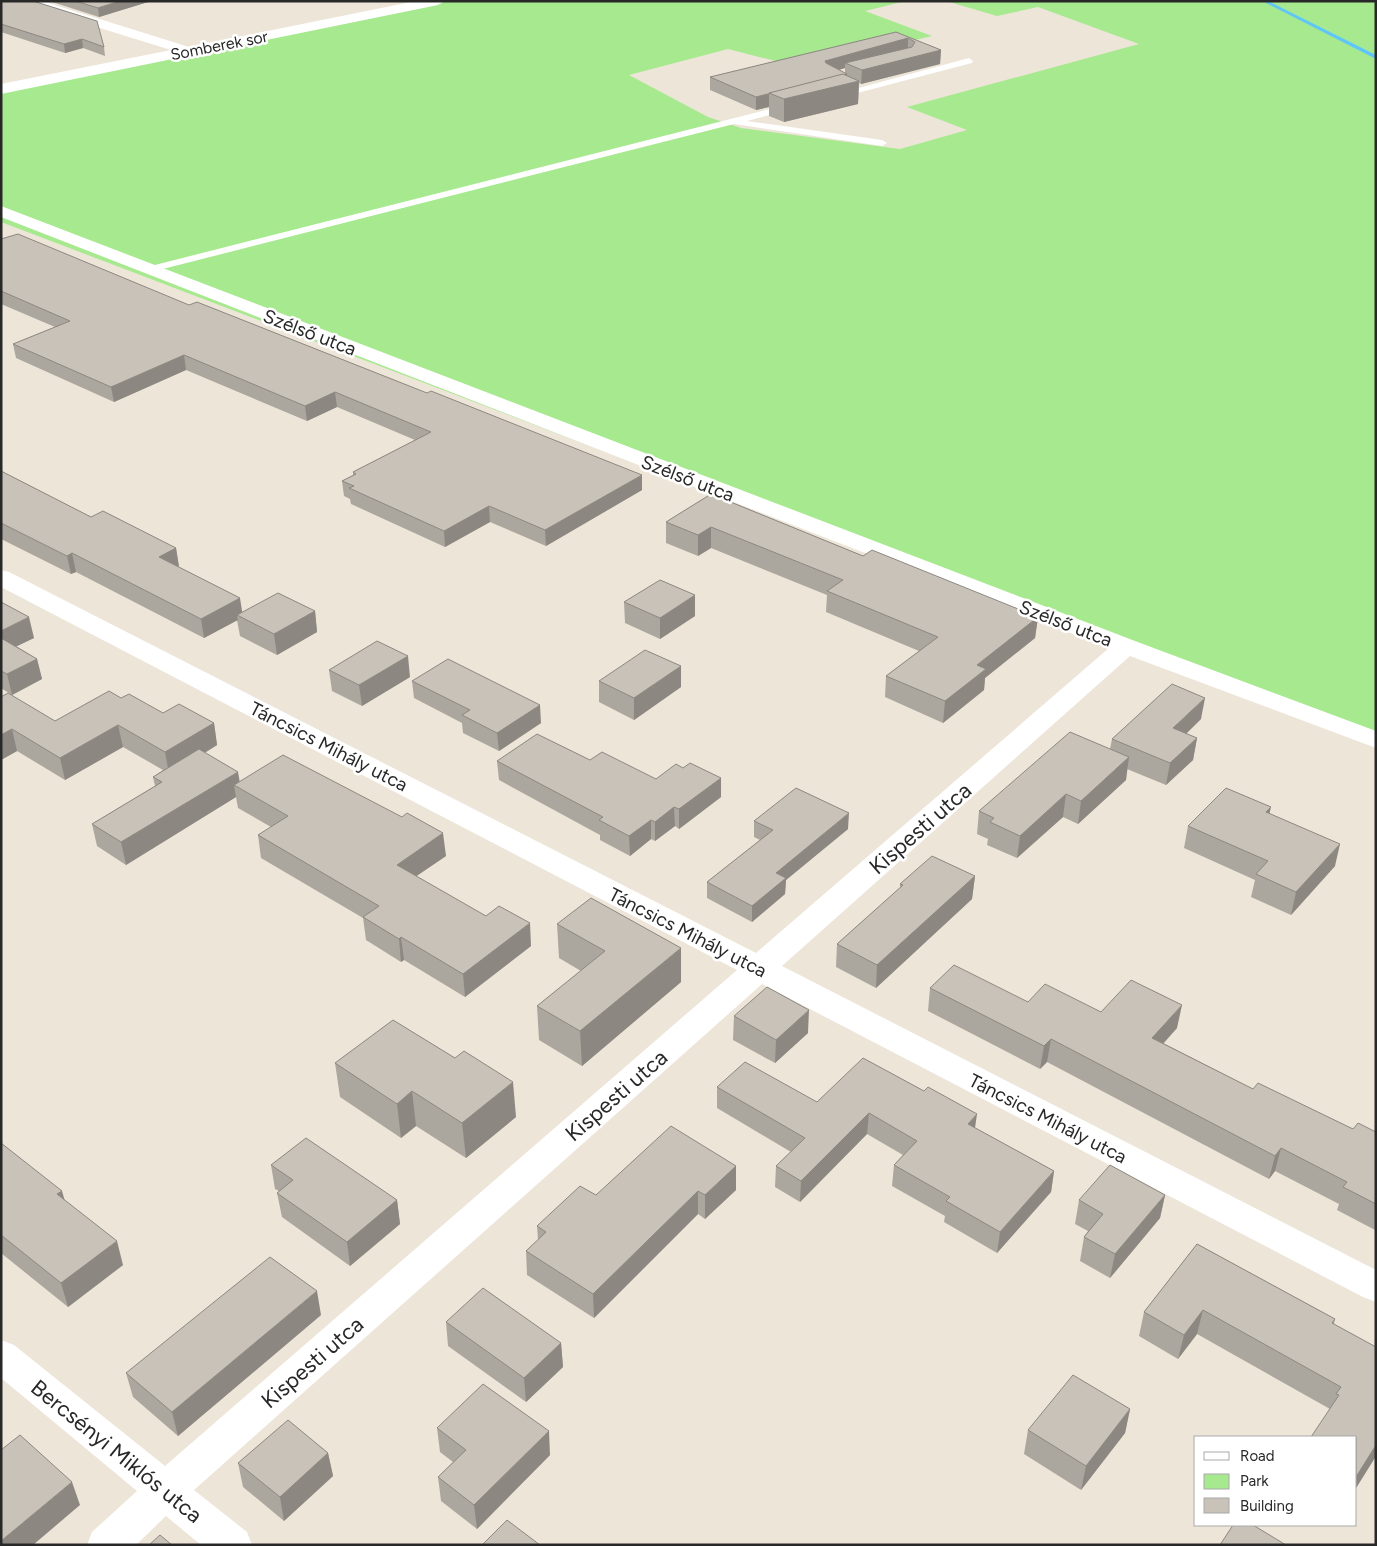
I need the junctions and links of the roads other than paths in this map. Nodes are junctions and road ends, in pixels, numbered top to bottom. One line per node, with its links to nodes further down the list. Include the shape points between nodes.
1 (26, 1): 3 (street)
2 (438, 1): 3 (street, Somberek sor)
3 (189, 51): 6 (street, Somberek sor)
4 (969, 62): 7 (lane)
5 (846, 82): 7 (lane)
6 (1, 89)
7 (861, 89): 8 (lane)
8 (824, 98)
9 (797, 105): 10 (lane)
10 (733, 121): 11 (lane); 15 (lane)
11 (882, 143)
12 (1, 211): 13 (street, Szélső utca)
13 (48, 229): 14 (street); 15 (street, Szélső utca)
14 (20, 240)
15 (147, 270): 17 (street, Szélső utca)
16 (1, 577): 19 (street, Táncsics Mihály utca)
17 (1126, 646): 18 (street, Szélső utca); 19 (street, Kispesti utca)
18 (1376, 740)
19 (760, 969): 20 (street, Táncsics Mihály utca); 22 (street, Kispesti utca)
20 (1376, 1287)
21 (1, 1356): 22 (street, Bercsényi Miklós utca)
22 (166, 1491): 23 (street, Kispesti utca); 24 (street, Bercsényi Miklós utca)
23 (107, 1545)
24 (232, 1545)

